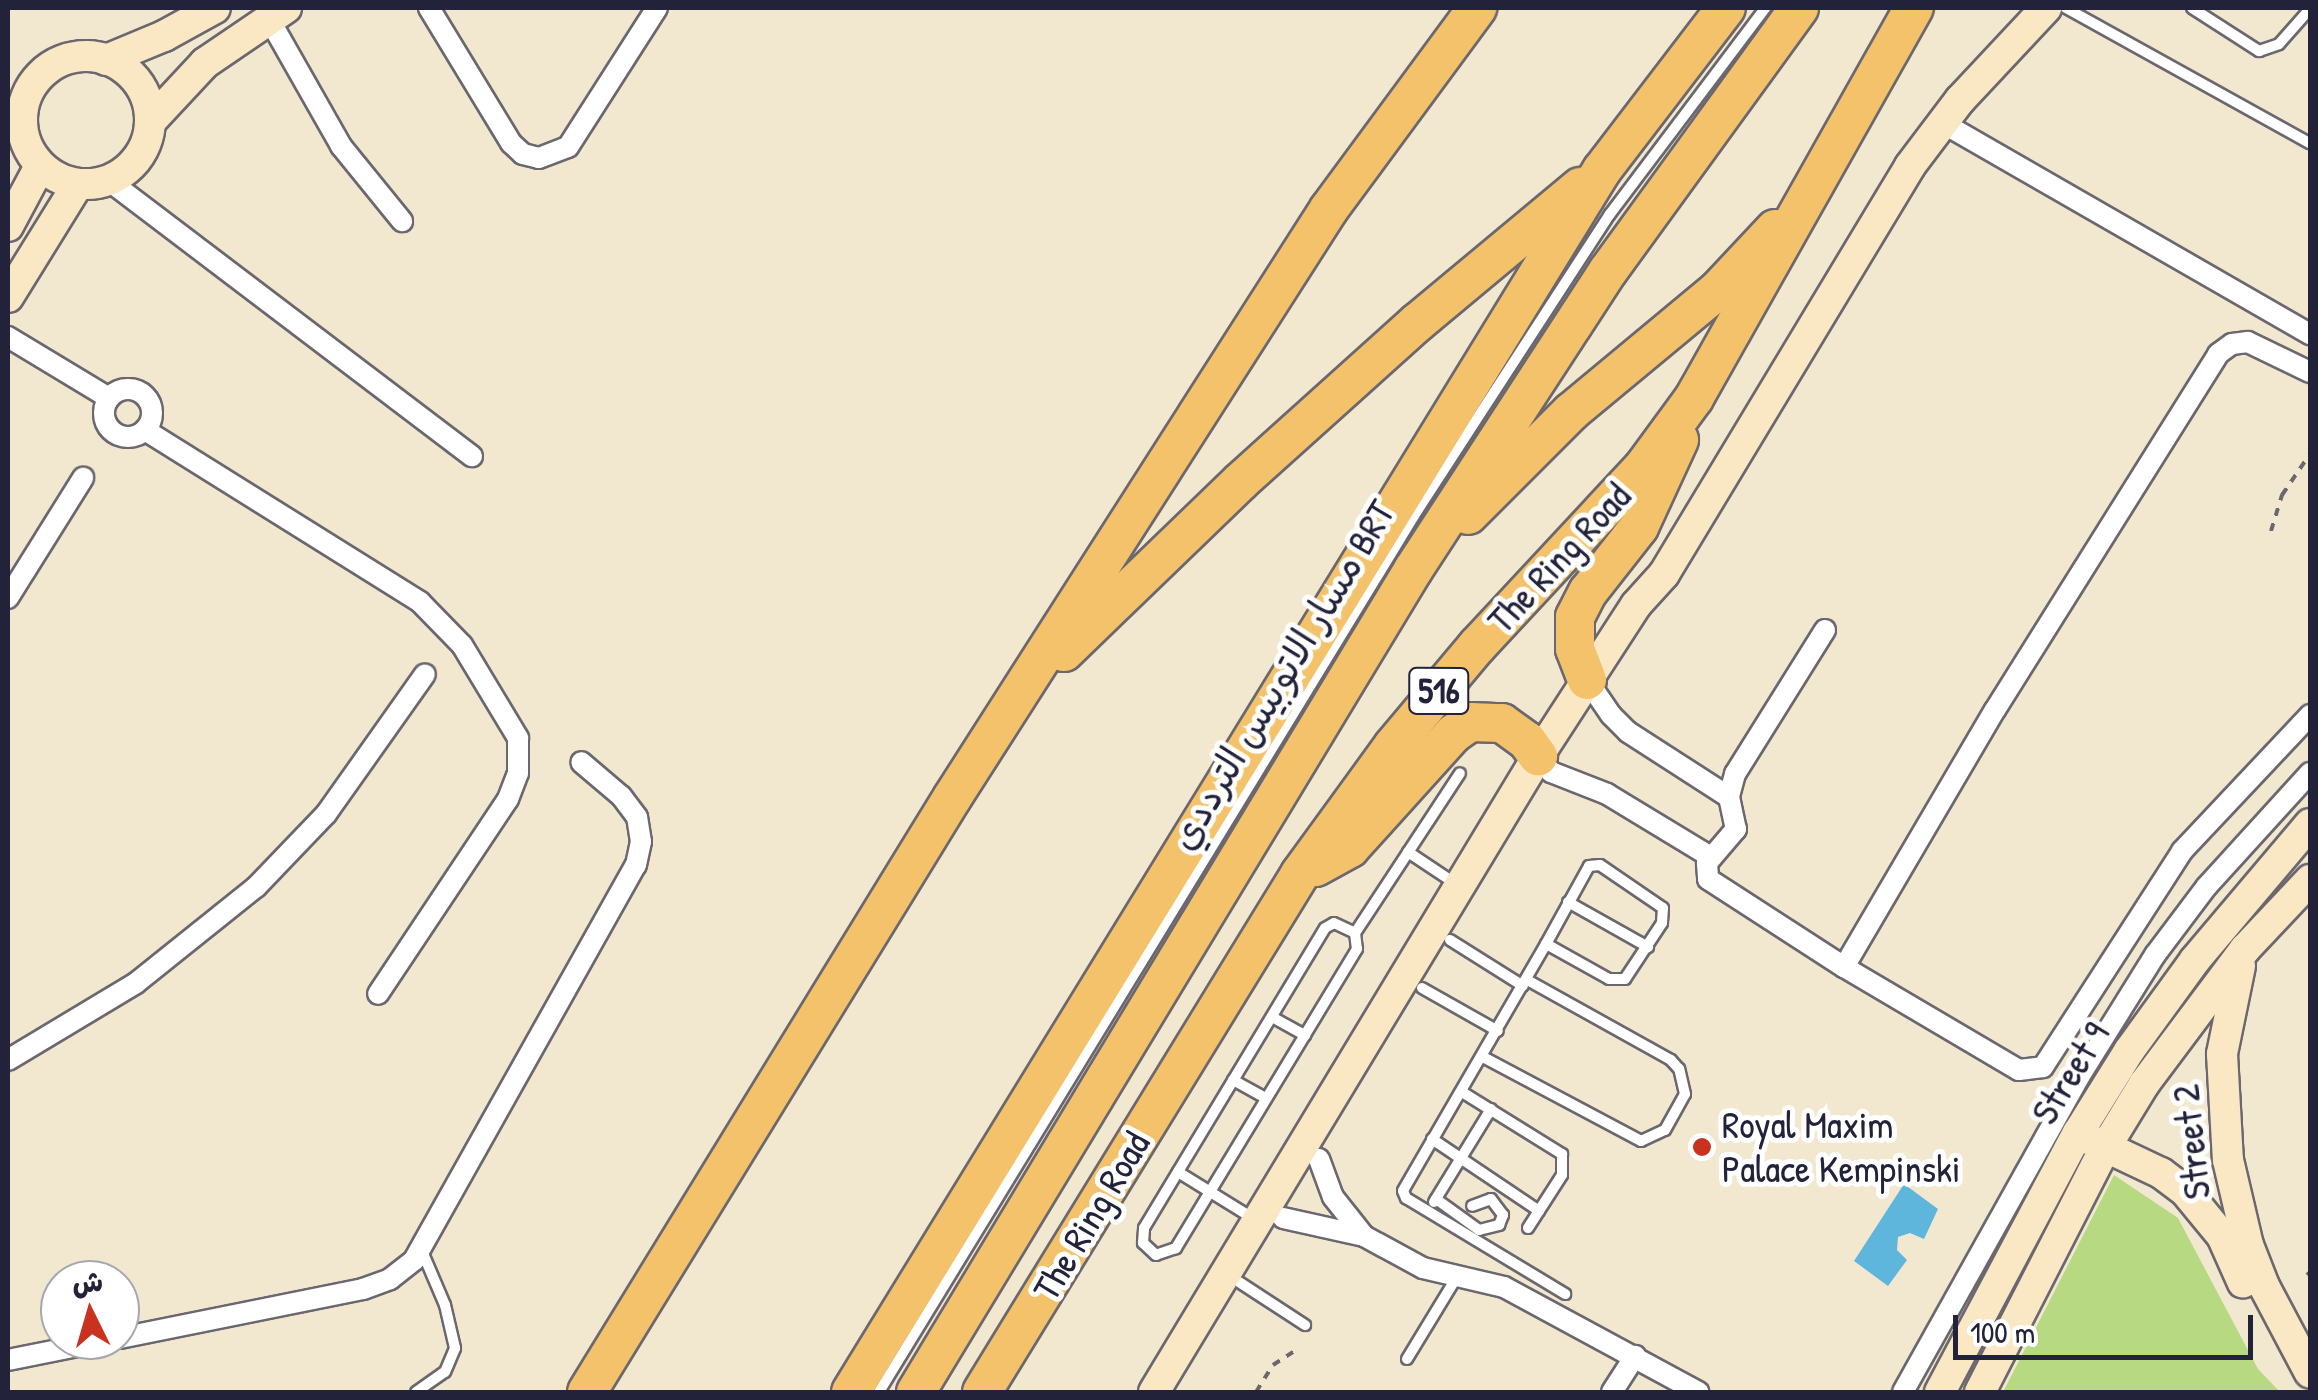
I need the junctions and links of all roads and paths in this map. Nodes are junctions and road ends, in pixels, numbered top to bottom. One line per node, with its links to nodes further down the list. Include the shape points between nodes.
1 (215, 8): 14 (street)
2 (429, 8): 3 (street, via 511,143 539,158 568,146)
3 (657, 8)
4 (1477, 8): 41 (highway, via 1329,209)
5 (1726, 8): 20 (highway)
6 (1765, 8): 102 (lane, مسار الاتوبيس الترددي BRT, via 1610,214 1417,511)
7 (1798, 8): 36 (highway, The Ring Road / 516, via 1608,271)
8 (1914, 8): 21 (highway, The Ring Road / 516)
9 (2046, 8): 17 (street)
10 (2066, 8): 18 (lane)
11 (2192, 8): 12 (lane, via 2259,51 2279,44)
12 (2310, 9)
13 (278, 13): 16 (street, via 205,63); 23 (street, via 323,119)
14 (106, 60): 15 (street, via 68,59); 16 (street, via 138,84)
15 (18, 95): 19 (street)
16 (150, 122): 22 (street, via 138,157)
17 (1941, 122): 26 (street); 40 (street, via 1664,574 1636,605)
18 (2310, 143)
19 (27, 162): 22 (street, via 51,175); 24 (street)
20 (1602, 170): 41 (highway, via 1240,482); 101 (highway)
21 (1821, 175): 30 (highway, The Ring Road / 516); 36 (highway, 516, via 1717,291 1571,412)
22 (93, 182): 25 (street); 33 (street)
23 (402, 221)
24 (8, 226)
25 (8, 297)
26 (2310, 334)
27 (8, 337): 29 (street)
28 (2310, 372): 60 (street, via 2248,342 2218,354)
29 (109, 398): 31 (street, via 104,415 112,431 129,437); 31 (street, via 130,389 146,397 152,413)
30 (1694, 398): 40 (highway, via 1650,508 1575,618 1575,649); 51 (highway, The Ring Road / 516, via 1645,464 1392,746)
31 (145, 430): 63 (street, via 420,602 468,654 518,738 518,773 508,799)
32 (2310, 454): 35 (path, via 2282,495)
33 (472, 456)
34 (83, 478): 37 (street)
35 (2271, 531)
36 (1413, 570): 103 (highway, The Ring Road / 516)
37 (8, 598)
38 (1825, 630): 47 (street, via 1735,774)
39 (425, 674): 68 (street, via 336,801 256,887 136,983)
40 (1592, 688): 44 (street); 47 (street, via 1628,732)
41 (1011, 706): 100 (highway)
42 (2310, 716): 60 (street, via 2182,851 2043,1068 2006,1065)
43 (581, 762): 87 (street, via 637,817 636,865)
44 (1544, 764): 50 (street); 51 (highway, via 1502,723 1470,722 1350,848); 53 (street); 56 (street)
45 (1460, 773): 49 (lane)
46 (2310, 773): 110 (street, via 2154,955)
47 (1730, 797): 50 (street, via 1736,828)
48 (2310, 824): 73 (street, Street 9, via 2195,960)
49 (1408, 852): 53 (lane); 55 (lane)
50 (1711, 856): 60 (street, via 1705,868 1712,882)
51 (1300, 874): 104 (highway, The Ring Road / 516)
52 (2310, 880): 59 (street, Street 9)
53 (1461, 887): 76 (street)
54 (1568, 902): 57 (lane); 58 (lane); 58 (lane, via 1585,869 1600,865 1659,901 1664,916)
55 (1355, 933): 64 (lane, via 1334,923 1325,928); 66 (lane, via 1357,949)
56 (1450, 940): 61 (lane); 62 (street)
57 (1546, 944): 58 (lane, via 1617,981 1632,974); 61 (lane)
58 (1648, 947)
59 (2245, 949): 75 (street, Street 9, via 2174,1038); 98 (street, Street 2, via 2222,1054 2228,1160 2248,1245)
60 (1844, 967)
61 (1525, 983): 65 (lane); 67 (lane, via 1680,1069 1685,1094 1665,1130 1640,1141 1628,1138)
62 (1422, 988): 65 (lane); 76 (street)
63 (378, 994)
64 (1272, 1017): 66 (lane); 69 (lane)
65 (1498, 1031): 67 (lane)
66 (1305, 1035): 71 (lane)
67 (1483, 1057): 70 (lane)
68 (8, 1060)
69 (1233, 1080): 71 (lane); 78 (lane)
70 (1462, 1092): 72 (lane); 74 (lane)
71 (1266, 1098): 79 (lane)
72 (1491, 1109): 77 (lane); 82 (lane, via 1562,1154 1562,1175)
73 (2078, 1133): 75 (street, Street 2); 111 (street, Street 9)
74 (1432, 1139): 77 (lane); 83 (lane, via 1403,1191)
75 (2105, 1148): 112 (street, Street 9); 113 (street, Street 2, via 2161,1174 2205,1212 2263,1329)
76 (1312, 1153): 84 (street); 86 (street, via 1333,1196)
77 (1461, 1158): 80 (lane); 82 (lane)
78 (1178, 1172): 79 (lane); 79 (lane, via 1144,1228 1148,1250 1171,1253)
79 (1210, 1192): 84 (lane)
80 (1436, 1199): 81 (lane, via 1479,1230 1499,1225 1503,1215 1491,1198); 83 (lane)
81 (1472, 1206)
82 (1539, 1211): 85 (lane)
83 (1428, 1212): 90 (lane)
84 (1271, 1220): 86 (street); 89 (street); 105 (street)
85 (1528, 1228)
86 (1364, 1236): 88 (street, via 1423,1268)
87 (422, 1250): 92 (street, via 406,1269 374,1286); 99 (lane, via 455,1348 445,1372)
88 (1458, 1276): 95 (street, via 1521,1294); 96 (lane)
89 (1239, 1282): 91 (lane); 106 (street)
90 (1565, 1294)
91 (1306, 1325)
92 (140, 1334)
93 (1298, 1350): 107 (path, via 1273,1365)
94 (40, 1354): 97 (street)
95 (1635, 1356): 108 (street); 109 (street)
96 (1407, 1359)
97 (8, 1360)
98 (2310, 1373)
99 (416, 1392)
100 (587, 1392)
101 (851, 1392)
102 (879, 1392)
103 (916, 1392)
104 (982, 1392)
105 (1154, 1392)
106 (1172, 1392)
107 (1256, 1392)
108 (1612, 1392)
109 (1698, 1392)
110 (1903, 1392)
111 (1940, 1392)
112 (1980, 1392)
113 (2304, 1392)

